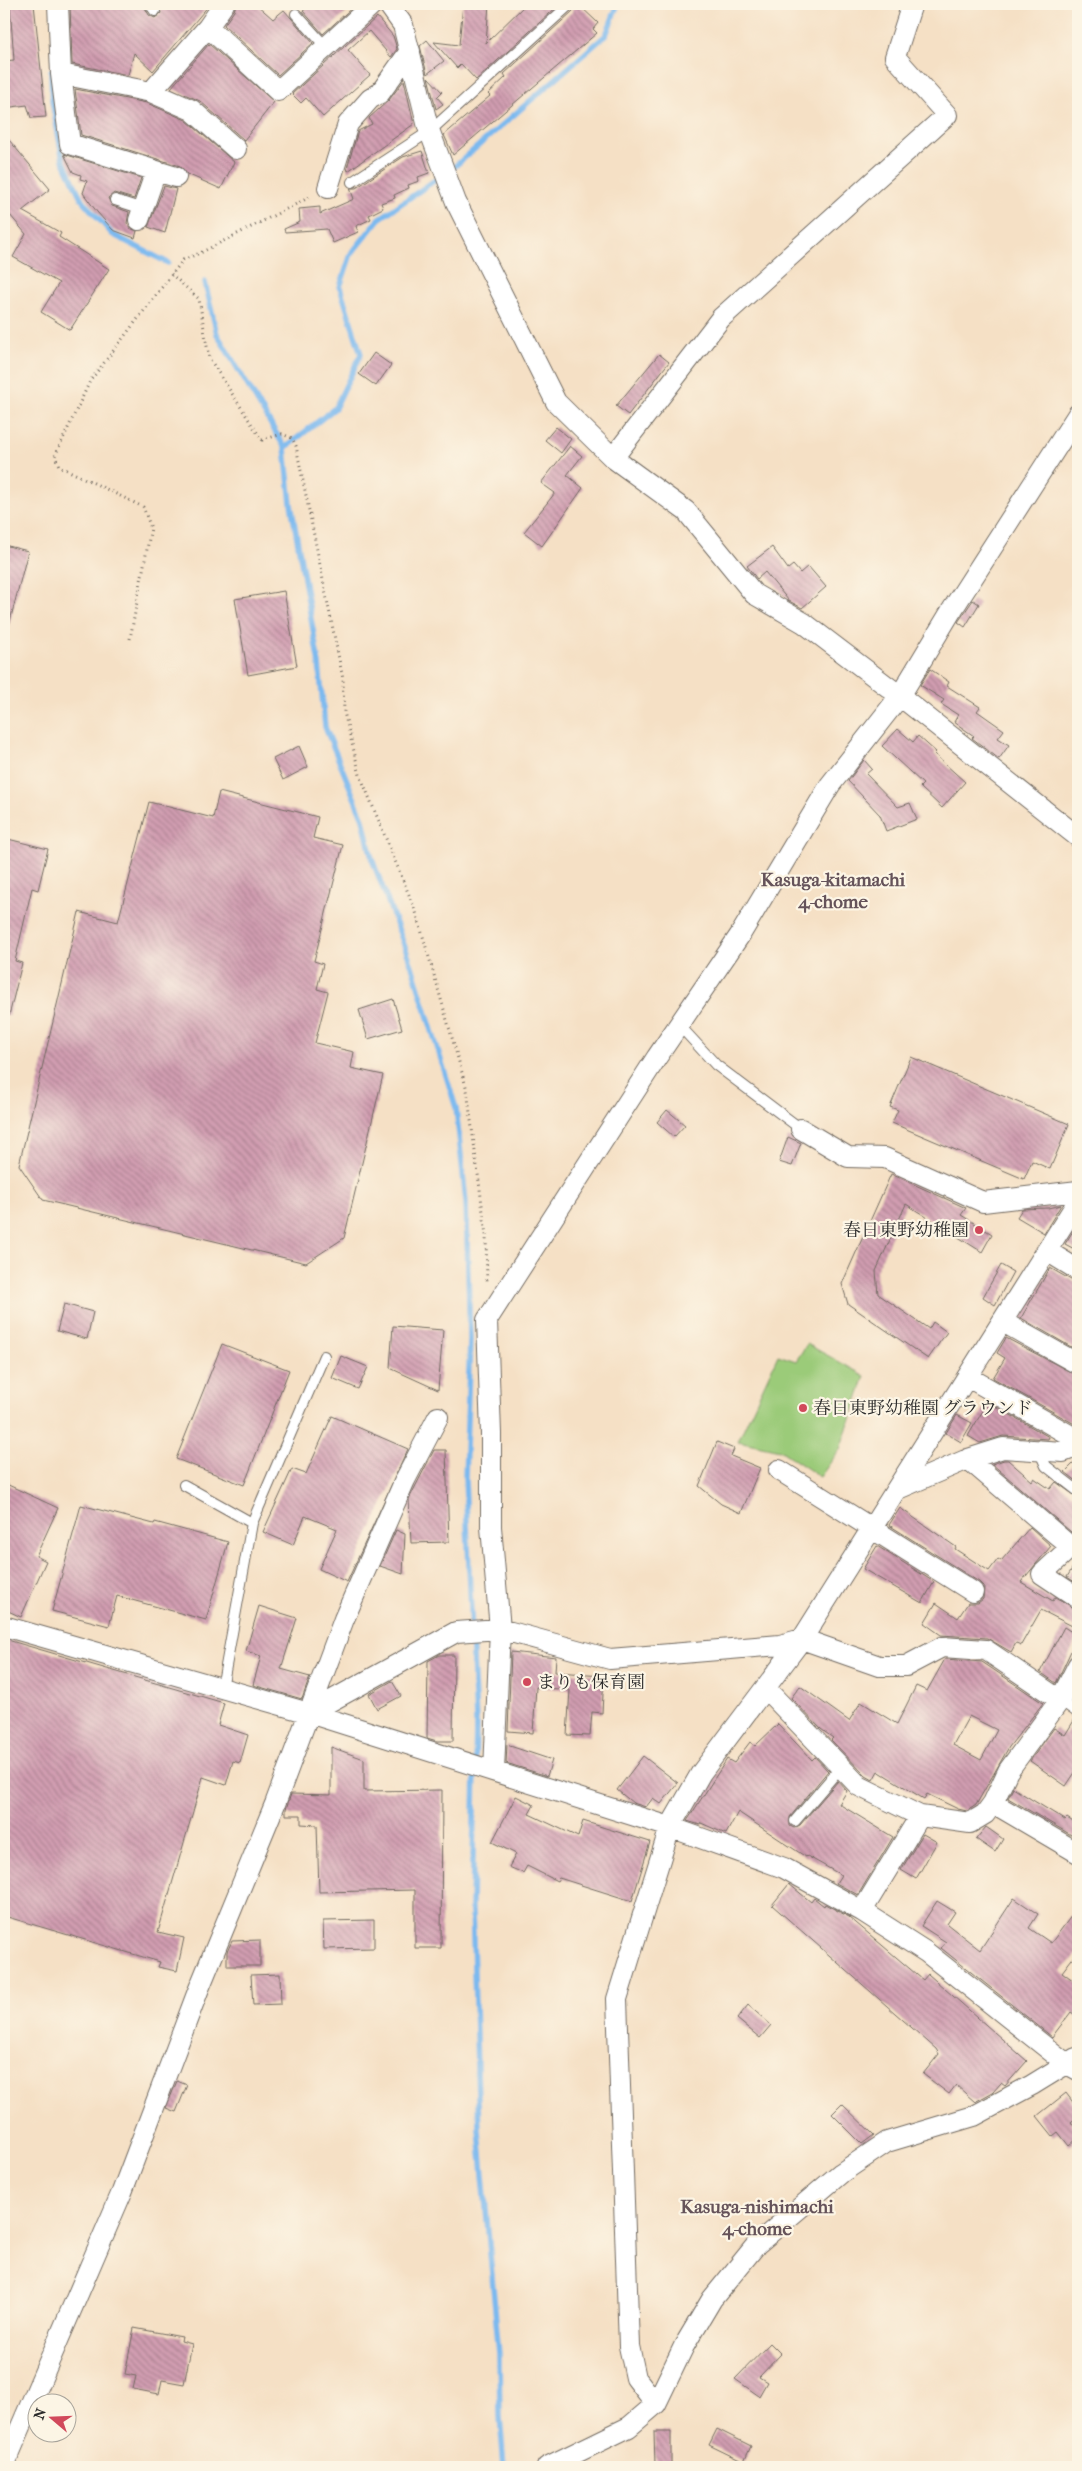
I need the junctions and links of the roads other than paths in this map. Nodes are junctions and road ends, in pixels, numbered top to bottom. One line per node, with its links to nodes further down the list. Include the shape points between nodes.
1 (58, 4): 11 (street)
2 (224, 4): 8 (street)
3 (373, 4): 9 (street)
4 (388, 4): 10 (street, via 403,25)
5 (912, 4): 22 (street, via 895,57 947,115 721,318)
6 (568, 6): 13 (lane)
7 (296, 14): 9 (lane)
8 (208, 27): 9 (street, via 278,91); 12 (street)
9 (326, 47)
10 (410, 51): 13 (street); 18 (street, via 380,93 370,99 348,124)
11 (61, 74): 12 (street); 15 (street, via 70,144)
12 (151, 92): 14 (street, via 192,110)
13 (430, 131): 17 (lane); 22 (street, via 456,202 556,402)
14 (236, 150)
15 (156, 171): 16 (street); 20 (street)
16 (176, 178)
17 (352, 182)
18 (328, 188)
19 (114, 200): 20 (lane)
20 (141, 214)
21 (1078, 414): 23 (street)
22 (613, 458): 23 (street, via 686,511 754,594 804,623)
23 (900, 696): 24 (street); 25 (street, via 830,785 740,935)
24 (1078, 837)
25 (679, 1025): 26 (lane, via 716,1064); 48 (street, via 487,1320)
26 (801, 1129): 27 (street, via 848,1157 885,1158 983,1202)
27 (1078, 1191)
28 (1078, 1201): 29 (street)
29 (1047, 1251): 30 (street); 31 (street)
30 (1078, 1270)
31 (1003, 1322): 33 (street); 34 (street)
32 (324, 1356): 43 (lane)
33 (1078, 1364)
34 (968, 1377): 36 (street, via 1073,1437); 41 (street)
35 (438, 1417): 54 (street, via 405,1480 363,1576)
36 (1077, 1446): 37 (street, via 1063,1452)
37 (1040, 1450): 38 (street, via 1004,1448); 42 (lane, via 1046,1466)
38 (968, 1459): 41 (street); 46 (street, via 1071,1547 1042,1574)
39 (779, 1470): 44 (street)
40 (184, 1485): 43 (lane)
41 (898, 1489): 44 (street)
42 (1078, 1491)
43 (252, 1522): 51 (lane)
44 (872, 1529): 45 (street); 49 (street)
45 (973, 1592)
46 (1078, 1598)
47 (4, 1626): 51 (street)
48 (495, 1629): 49 (street, via 610,1659 780,1645); 54 (street, via 456,1632); 57 (street)
49 (802, 1639): 52 (street); 53 (street, via 878,1666 906,1666 942,1648 986,1650)
50 (1078, 1665): 53 (street)
51 (222, 1688): 54 (street)
52 (766, 1688): 56 (street); 61 (street, via 701,1773)
53 (1060, 1700): 55 (lane); 58 (street, via 1008,1771)
54 (309, 1713): 57 (street); 66 (street, via 122,2192)
55 (1078, 1713)
56 (841, 1767): 59 (street, via 859,1786); 60 (lane)
57 (490, 1770): 61 (street)
58 (993, 1803): 59 (street, via 985,1814 970,1823); 62 (street)
59 (920, 1816): 63 (street)
60 (795, 1820)
61 (670, 1827): 63 (street, via 784,1868); 65 (street, via 617,1999 629,2346 636,2378)
62 (1078, 1853)
63 (862, 1911): 64 (street, via 926,1952)
64 (1074, 2064): 65 (street, via 974,2116 887,2142 841,2173 757,2244 712,2299 684,2346)
65 (656, 2404): 67 (street, via 629,2427)
66 (4, 2466)
67 (547, 2467)

